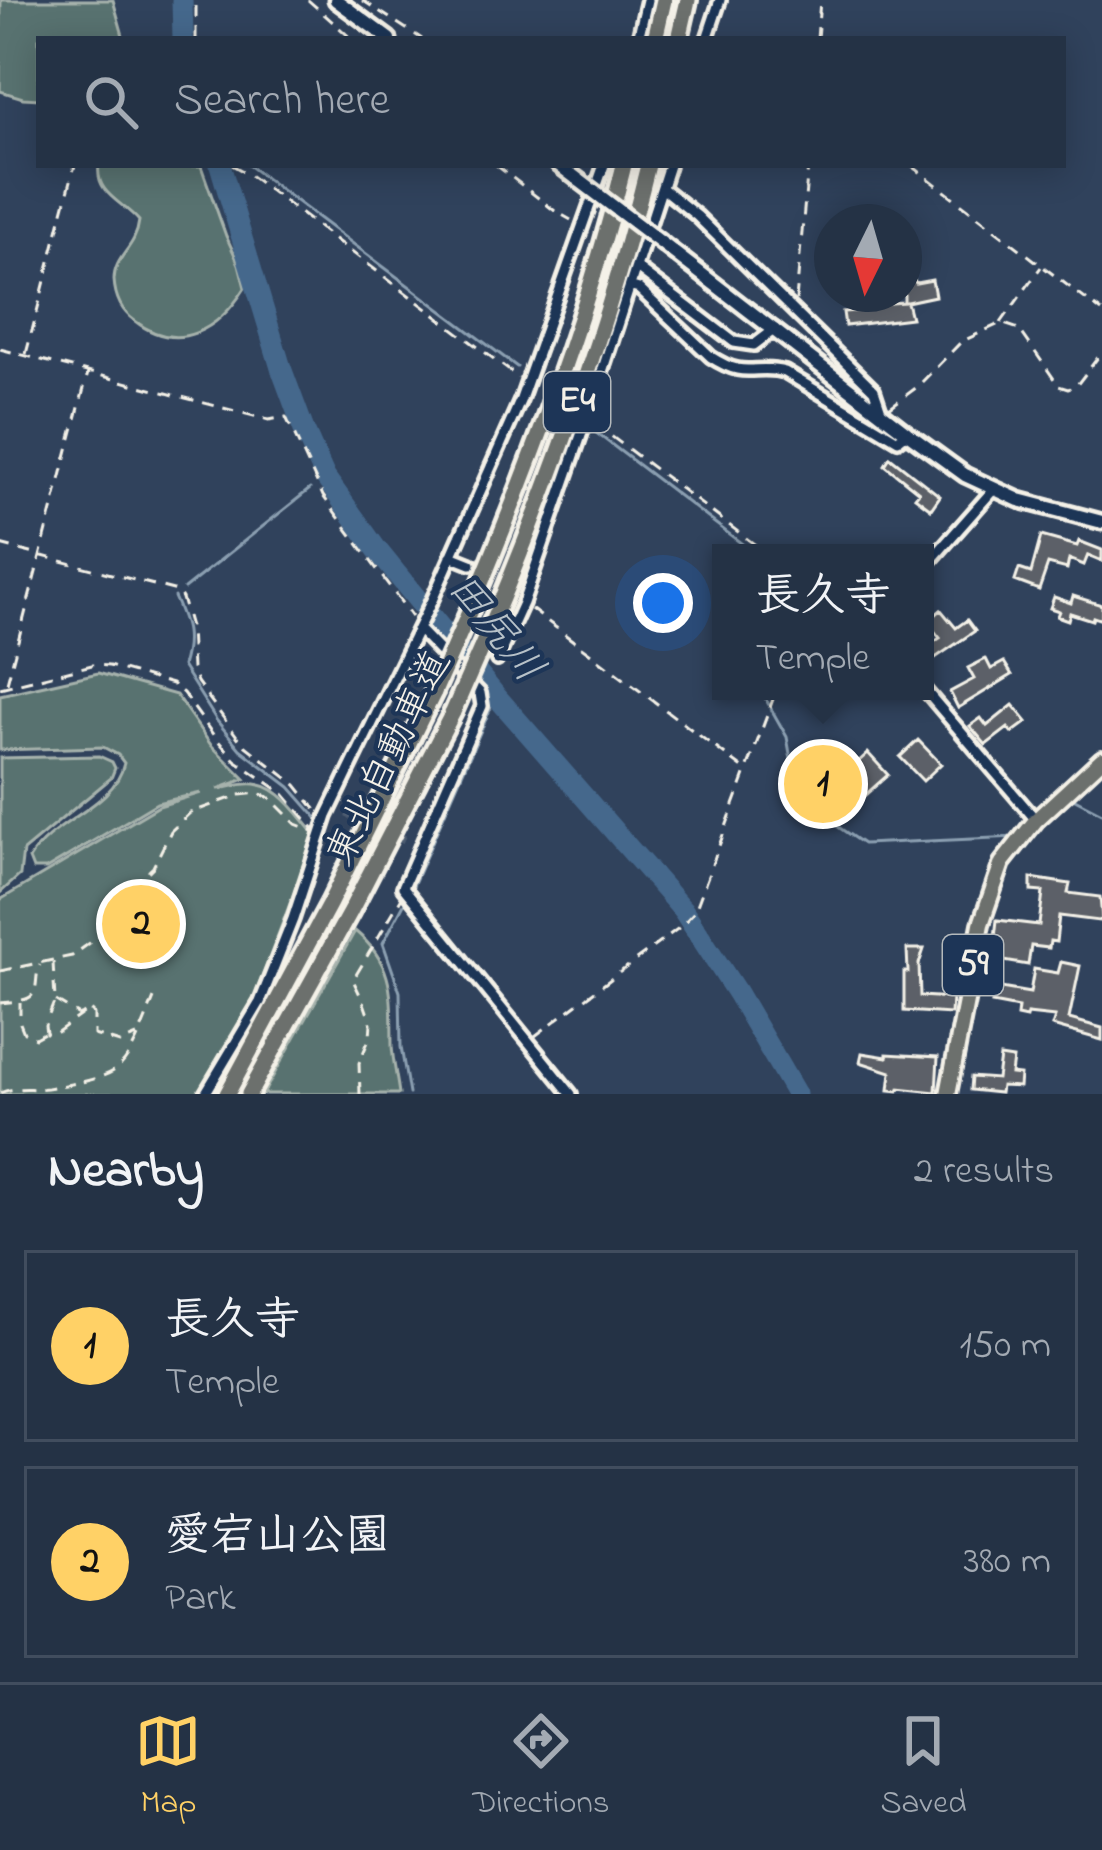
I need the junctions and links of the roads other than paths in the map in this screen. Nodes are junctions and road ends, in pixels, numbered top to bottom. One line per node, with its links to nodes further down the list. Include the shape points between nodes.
1 (336, 0): 6 (street)
2 (647, 0): 7 (street)
3 (664, 0): 8 (highway)
4 (688, 0): 9 (highway)
5 (720, 0): 10 (street)
6 (385, 36)
7 (639, 36)
8 (656, 36)
9 (680, 36)
10 (708, 36)
11 (563, 168): 19 (street, bridge)
12 (603, 168): 24 (street, via 527,385)
13 (623, 168): 39 (highway, 東北自動車道 / E4, bridge, via 565,364 467,616 330,903)
14 (647, 168): 40 (highway, 東北自動車道 / E4, bridge, via 558,458 488,632 350,912)
15 (668, 168): 16 (street)
16 (662, 188): 17 (street); 20 (street, via 874,390)
17 (638, 269): 18 (street); 19 (street, via 734,342 754,345)
18 (632, 286): 21 (street, via 724,366 785,372 898,440); 28 (street)
19 (775, 329): 20 (street)
20 (882, 414): 21 (street)
21 (907, 434): 22 (street)
22 (993, 490): 23 (street); 25 (street)
23 (1102, 522)
24 (451, 556): 26 (street); 29 (street)
25 (934, 557)
26 (471, 564)
27 (516, 583): 28 (street)
28 (528, 588): 30 (street)
29 (420, 626): 33 (street); 37 (street, via 482,700)
30 (497, 660)
31 (932, 700): 35 (street)
32 (1102, 759): 35 (main road, 59)
33 (330, 810): 34 (street); 38 (street, via 260,1002)
34 (347, 813)
35 (1032, 825): 42 (main road, 59, via 1002,863 981,925)
36 (405, 840): 37 (street)
37 (420, 848): 41 (street, via 403,887)
38 (205, 1094)
39 (226, 1094)
40 (249, 1094)
41 (572, 1094)
42 (948, 1094)

